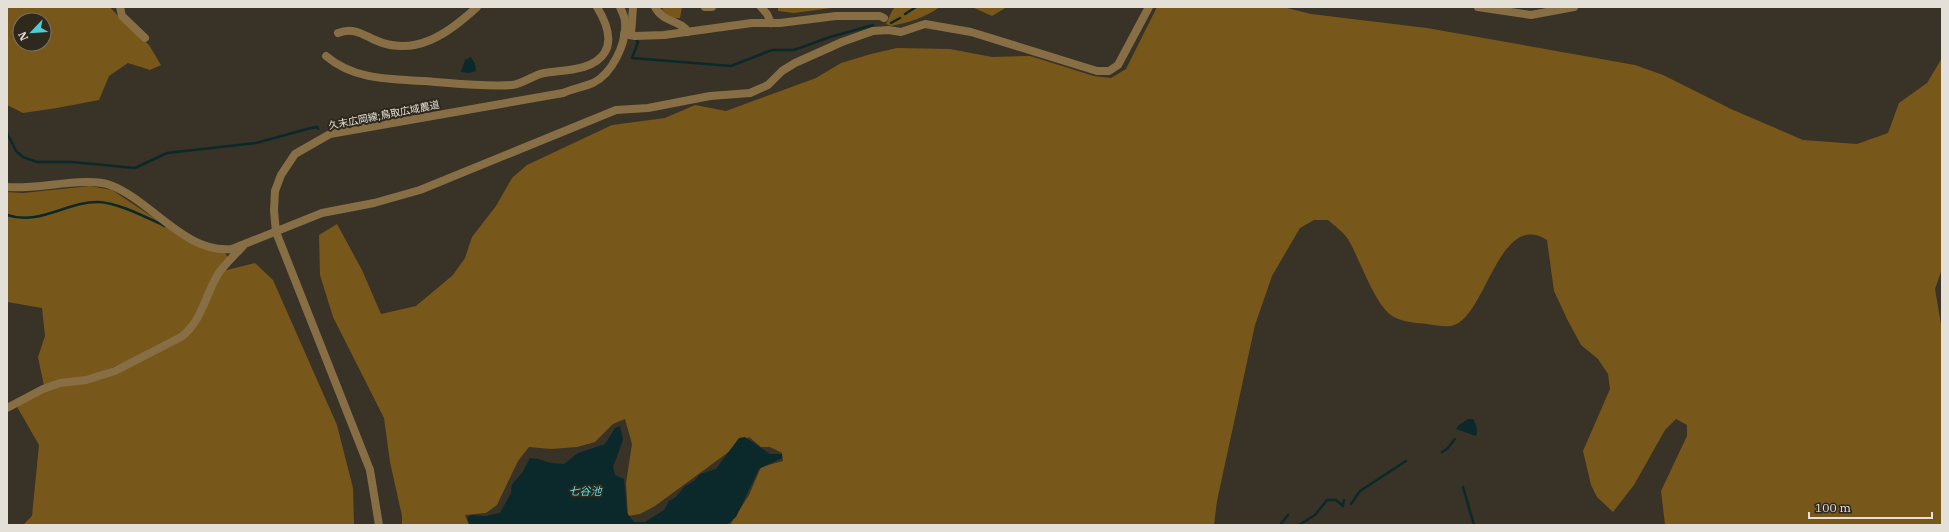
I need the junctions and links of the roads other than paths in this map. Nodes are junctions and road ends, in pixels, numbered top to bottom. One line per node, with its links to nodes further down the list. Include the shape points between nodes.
1 (120, 7): 18 (street, via 122,16)
2 (477, 7): 16 (street, via 440,36 420,45 398,47 350,29)
3 (597, 7): 19 (street, via 609,43 598,60 590,66 540,74 514,84 391,81 359,74 336,65)
4 (620, 7): 17 (street, 久末広岡線;鳥取広域農道)
5 (633, 7): 17 (street)
6 (655, 7): 15 (street, via 659,14 686,28)
7 (705, 7): 8 (street)
8 (712, 7)
9 (761, 7): 14 (street)
10 (1149, 7): 21 (street, via 1118,65 1109,71 1098,71 970,32 930,24 901,32 873,32 842,42 795,63 757,91 710,96 648,108 616,110 420,190 374,203 322,213)
11 (1478, 7): 12 (street, via 1531,15)
12 (1574, 7)
13 (884, 18): 14 (street, via 836,16)
14 (770, 23): 15 (street, via 741,24)
15 (688, 32): 17 (street)
16 (338, 33)
17 (628, 35): 21 (street, 久末広岡線;鳥取広域農道, via 608,72 594,83 563,92 330,134 308,145 295,154 281,175 275,191)
18 (146, 38)
19 (326, 56)
20 (7, 187): 22 (street, via 24,189 91,182 110,185 198,243 226,250)
21 (276, 232): 22 (street); 24 (street, 久末広岡線;鳥取広域農道, via 360,441 370,470)
22 (244, 244): 23 (street, via 219,273 199,317 190,330 181,337 115,370 86,380 60,383)
23 (7, 408)
24 (379, 525)

